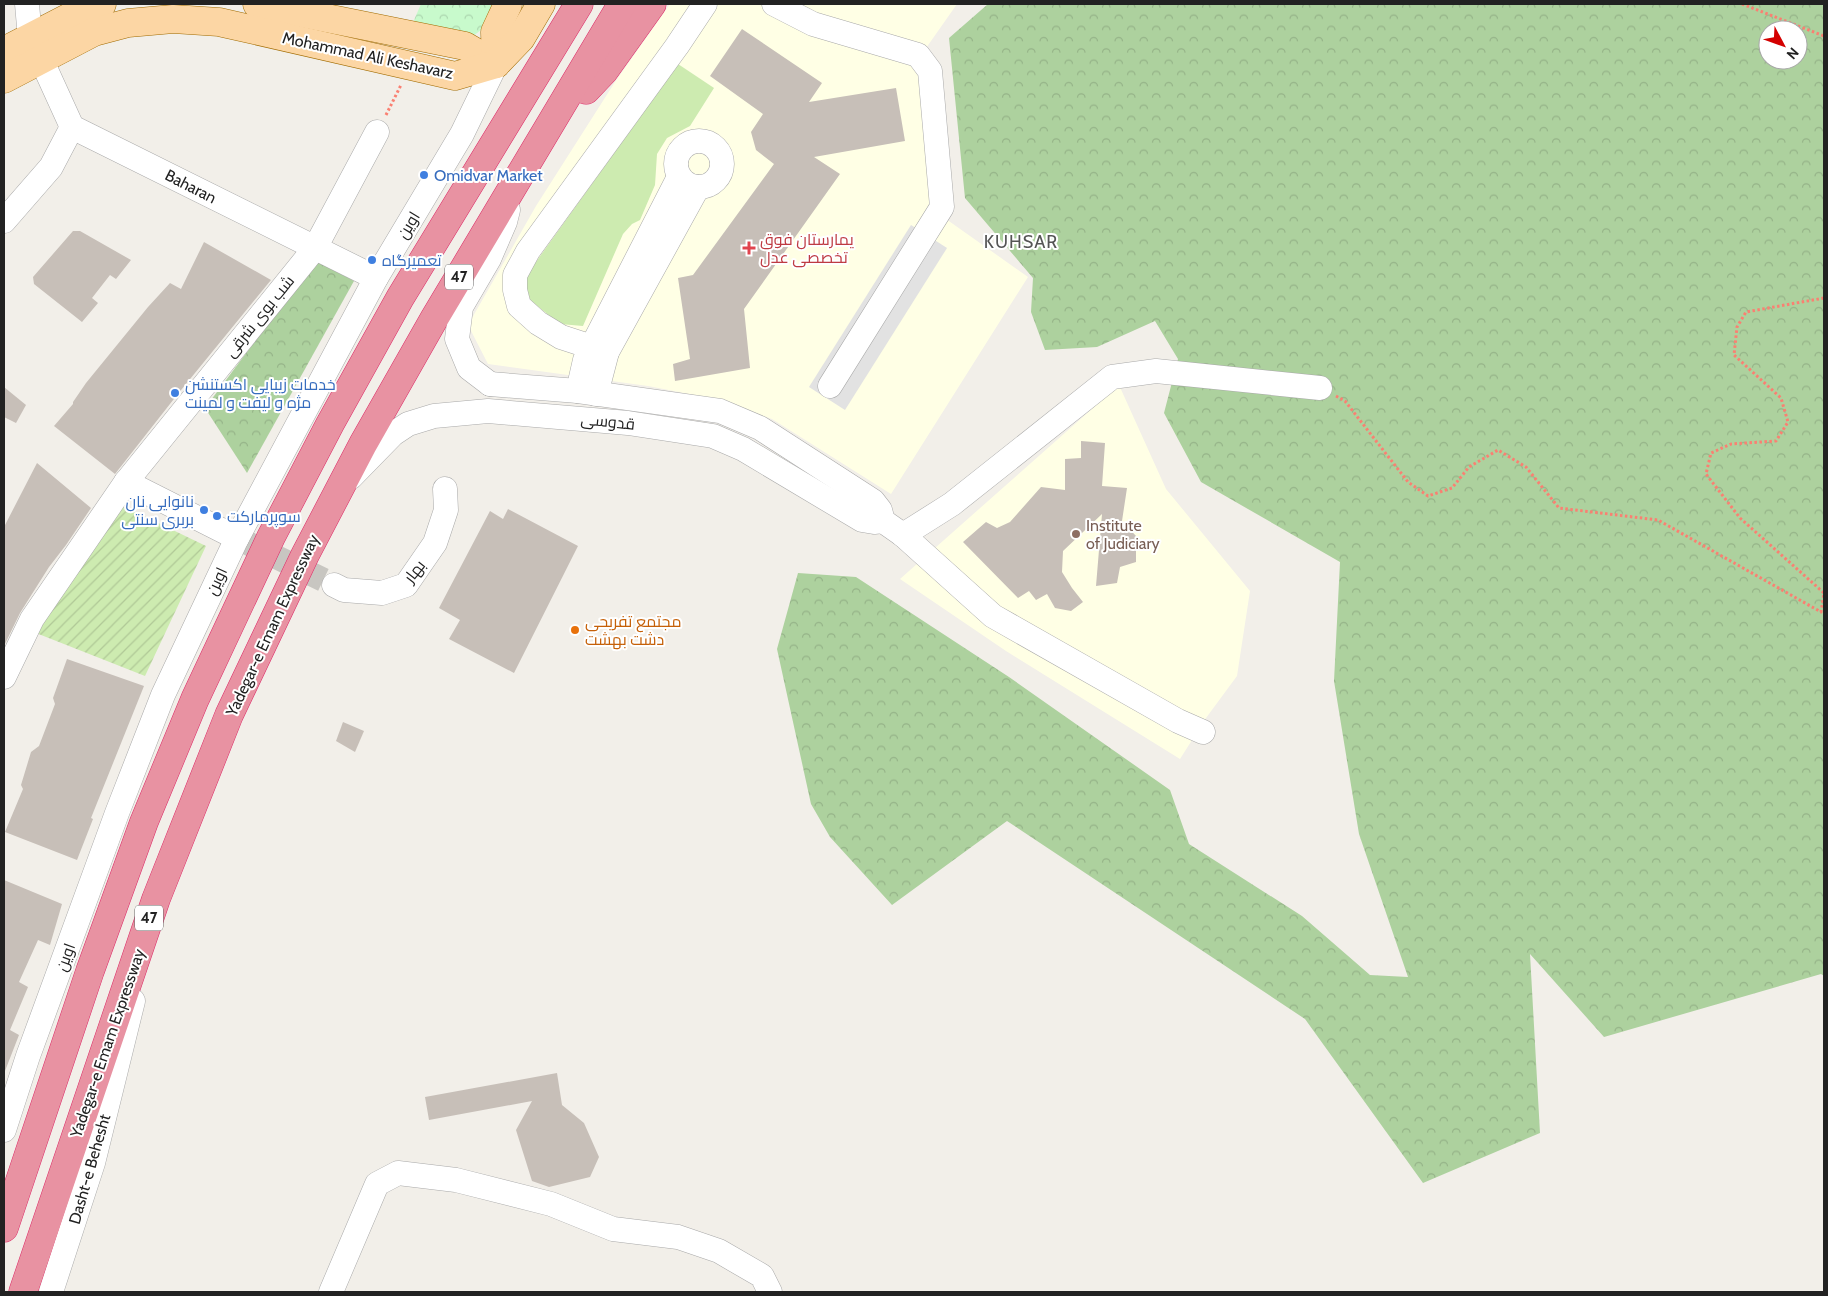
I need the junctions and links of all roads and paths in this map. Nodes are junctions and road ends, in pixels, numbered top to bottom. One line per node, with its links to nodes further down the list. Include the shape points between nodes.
1 (27, 4): 13 (street)
2 (102, 4): 13 (main road, Mohammad Ali Keshavarz, via 85,8)
3 (257, 4): 15 (main road, Mohammad Ali Keshavarz, via 465,46)
4 (508, 4): 15 (main road, اوین, via 495,32)
5 (541, 4): 15 (main road, اوین, via 521,38)
6 (579, 4): 44 (highway, 47, via 400,298 266,546 195,699 144,822)
7 (622, 4): 20 (highway, Yadegar-e Emam Expressway / 47)
8 (652, 4): 20 (highway, via 604,71)
9 (705, 4): 27 (street, via 528,251 515,275 519,306 538,323 561,337)
10 (774, 4): 29 (street, via 812,24 918,55 930,72 942,207)
11 (1742, 4): 12 (path)
12 (1824, 36)
13 (35, 48): 14 (main road, Mohammad Ali Keshavarz); 16 (main road, Mohammad Ali Keshavarz, via 128,23 173,19 219,22); 17 (main road, Mohammad Ali Keshavarz); 18 (street)
14 (4, 51)
15 (496, 64): 16 (main road, Mohammad Ali Keshavarz, via 455,76); 25 (street, اوین, via 462,134)
16 (410, 67): 19 (path)
17 (4, 79)
18 (72, 127): 23 (street, via 51,167); 24 (street, Baharan)
19 (378, 132): 24 (street, شب بوی شرقی)
20 (544, 136): 22 (highway, Yadegar-e Emam Expressway / 47)
21 (689, 182): 27 (street)
22 (512, 187): 28 (street, via 505,222 489,259 461,307 457,339 469,368); 35 (highway, Yadegar-e Emam Expressway / 47)
23 (4, 221)
24 (315, 248): 25 (street, Baharan); 33 (street, شب بوی شرقی)
25 (376, 278): 38 (street, اوین)
26 (1824, 298): 30 (path, via 1746,312 1737,327 1734,355 1781,398 1788,422 1776,441 1731,444 1711,452 1706,474 1740,518 1824,593 1821,612 1658,520 1559,508 1526,467 1498,450 1468,467 1452,488 1428,496 1408,482 1346,401)
27 (599, 349): 31 (street)
28 (490, 384): 31 (street); 32 (street)
29 (830, 386)
30 (1320, 388): 37 (street, via 1156,370 1112,378 952,504)
31 (587, 392): 36 (street, via 720,411 760,428 873,501)
32 (488, 411): 35 (street, قدوسی, via 434,416 408,424 393,434); 36 (street, قدوسی, via 628,422 713,436 743,449 862,520)
33 (126, 482): 38 (street); 40 (street, شب بوی شرقی, via 32,619)
34 (445, 489): 39 (street, بهار, via 446,510 435,543 406,585 382,593 344,590)
35 (338, 490): 42 (highway, Yadegar-e Emam Expressway / 47, via 229,715)
36 (883, 521): 37 (street)
37 (903, 535): 41 (street, via 993,616)
38 (236, 538): 43 (street, اوین, via 160,704 117,813)
39 (334, 585)
40 (4, 677)
41 (1203, 732)
42 (156, 899): 45 (street, Dasht-e Behesht, via 93,1163); 46 (highway, Yadegar-e Emam Expressway / 47)
43 (4, 1130)
44 (4, 1228)
45 (55, 1287)
46 (22, 1292)
47 (331, 1292): 48 (street, via 377,1184 398,1173 456,1180 551,1204 612,1229 678,1237 718,1251 762,1276)
48 (770, 1292)

